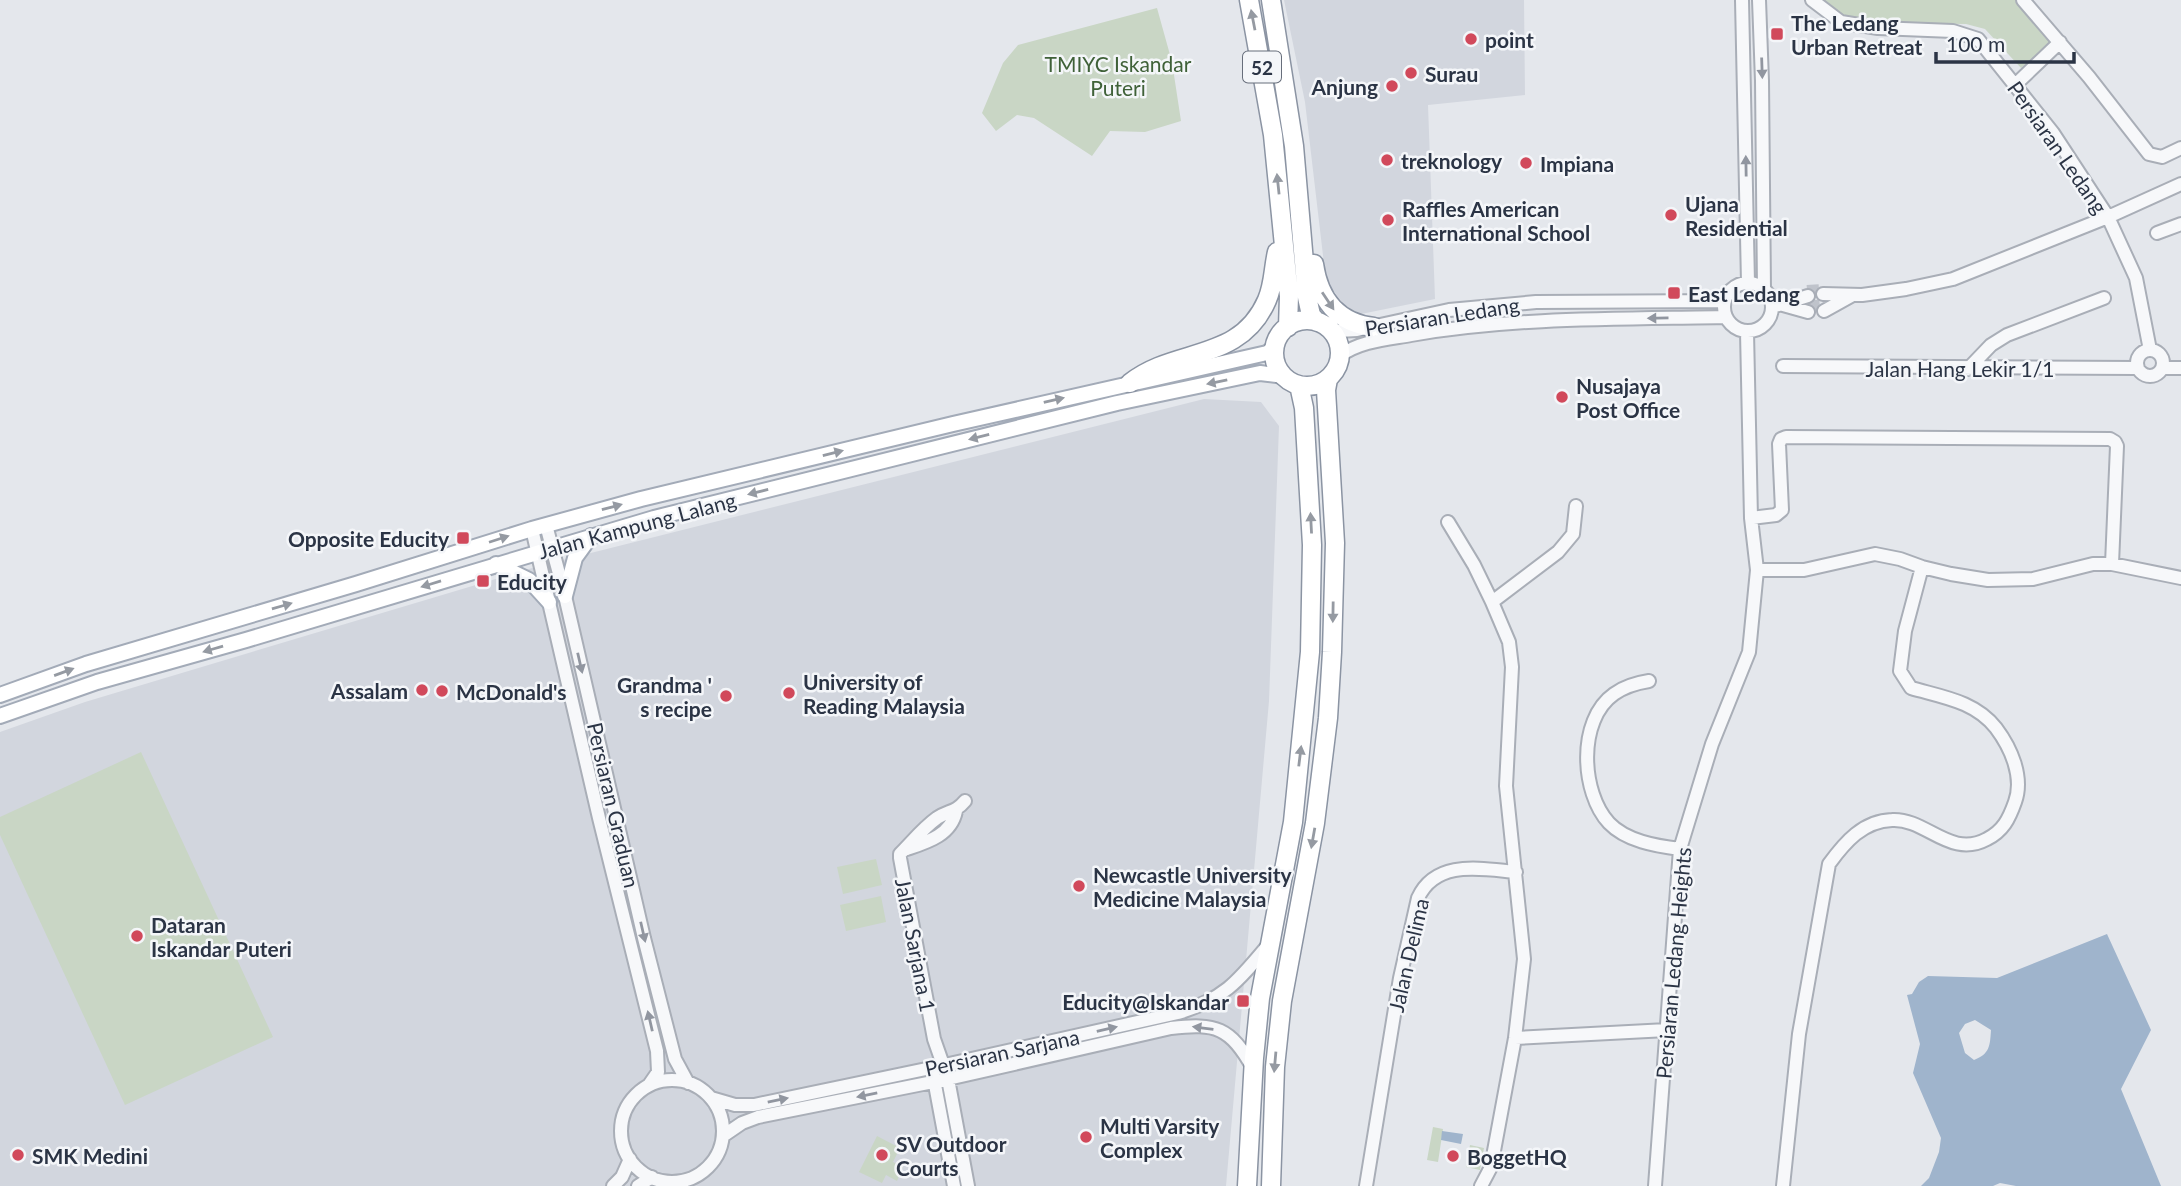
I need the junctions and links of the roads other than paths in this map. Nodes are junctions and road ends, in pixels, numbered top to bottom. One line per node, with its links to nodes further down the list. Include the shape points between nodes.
1 (1249, 0): 14 (highway, 52, one-way to 1, via 1266,87)
2 (1271, 0): 11 (highway, 52)
3 (1742, 0): 16 (street, one-way to 3)
4 (1759, 0): 17 (street, one-way to 17)
5 (1812, 0): 8 (street, Persiaran Ledang, via 1840,22 1978,39)
6 (2023, 0): 7 (street)
7 (2060, 42): 8 (street); 9 (street, via 2149,155 2162,157)
8 (2015, 85): 12 (street, Persiaran Ledang)
9 (2181, 148)
10 (2181, 184): 12 (street)
11 (1301, 214): 23 (highway, 52, via 1307,297 1311,315); 25 (highway, one-way to 25, via 1326,302 1342,317)
12 (2108, 217): 18 (street, via 1953,279); 28 (street, Persiaran Ledang, via 2136,278)
13 (2181, 224): 15 (street)
14 (1284, 232): 24 (highway, 52); 37 (highway, via 1268,300 1247,330 1214,350 1141,374)
15 (2157, 233)
16 (1748, 283): 17 (street); 20 (street, via 1733,288)
17 (1764, 289): 21 (street)
18 (1852, 296): 18 (street, via 1824,300)
19 (2104, 298): 34 (street, via 2007,335)
20 (1724, 301): 22 (street); 25 (street, Persiaran Ledang, via 1525,302 1449,310)
21 (1778, 306): 21 (street, via 1808,301); 26 (street, via 1765,325)
22 (1726, 317): 26 (street, via 1735,328); 29 (street, Persiaran Ledang, one-way to 29, via 1465,327 1383,340)
23 (1322, 325): 24 (highway, via 1299,322); 25 (street, Persiaran Ledang, via 1346,331); 29 (highway, via 1338,342)
24 (1288, 327): 27 (highway)
25 (1374, 327)
26 (1747, 332): 39 (street, Persiaran Ledang Heights)
27 (1275, 347): 36 (highway, via 1277,365); 37 (main road, Jalan Kampung Lalang, via 1267,353)
28 (2150, 350): 31 (street, via 2139,356); 32 (street, via 2161,355)
29 (1340, 356): 35 (highway)
30 (1783, 366): 34 (street, Jalan Hang Lekir 1/1)
31 (2138, 368): 32 (street, via 2148,376); 34 (street, Jalan Hang Lekir 1/1)
32 (2163, 368): 33 (street)
33 (2181, 368)
34 (1968, 369)
35 (1328, 379): 36 (highway, via 1315,385); 77 (highway, one-way to 77, via 1335,543 1328,718 1315,823 1282,1001)
36 (1291, 380): 42 (main road, Jalan Kampung Lalang, one-way to 42, via 1260,373 1117,403); 60 (highway, one-way to 36, via 1293,822 1310,652 1312,545 1304,408)
37 (1130, 383): 41 (main road, Jalan Kampung Lalang, one-way to 37)
38 (1576, 506): 50 (street, via 1573,534 1558,552)
39 (1752, 518): 45 (street, via 1782,510 1779,444 1786,437 2110,439 2117,446); 47 (street, Persiaran Ledang Heights)
40 (1448, 522): 50 (street)
41 (539, 527): 43 (street, Persiaran Graduan); 55 (main road, Jalan Kampung Lalang, one-way to 41, via 86,664)
42 (592, 535): 43 (main road, Jalan Kampung Lalang); 49 (main road, via 575,558)
43 (545, 550): 44 (main road, Jalan Kampung Lalang); 49 (street, Persiaran Graduan); 51 (street, Persiaran Graduan)
44 (496, 564): 51 (main road, via 529,580); 56 (main road, Jalan Kampung Lalang, one-way to 56, via 97,682)
45 (2112, 564): 46 (street, via 2093,564 2033,579 1988,580); 48 (street)
46 (1922, 568): 47 (street, via 1875,554 1804,570); 81 (street, via 1900,671 1911,688 1965,703 1990,720 2012,755 2017,795 2004,827 1976,845 1948,841 1910,823 1877,822 1858,831 1829,864 1799,1034)
47 (1757, 570): 58 (street, Persiaran Ledang Heights, via 1749,652 1712,744)
48 (2181, 578)
49 (565, 596): 52 (street, Persiaran Graduan)
50 (1492, 601): 59 (street, via 1509,642 1512,667 1506,786)
51 (549, 602): 53 (street, Persiaran Graduan)
52 (570, 620): 53 (street); 66 (street, Persiaran Graduan, one-way to 66, via 675,1059)
53 (554, 624): 67 (street, Persiaran Graduan, one-way to 53, via 658,1072 657,1051)
54 (1649, 681): 58 (street, via 1612,695 1598,714 1588,740 1590,790 1611,825 1630,837)
55 (0, 695)
56 (0, 716)
57 (965, 801): 64 (street, Jalan Sarjana 1, via 957,811 924,828 900,858)
58 (1680, 849): 61 (street, Persiaran Ledang Heights)
59 (1516, 872): 62 (street, via 1524,959); 78 (street, Jalan Delima, via 1466,868 1443,872 1423,887 1400,978)
60 (1269, 944): 63 (highway); 64 (street, Persiaran Sarjana, one-way to 60, via 1189,1010 1234,985)
61 (1667, 1030): 62 (street); 80 (street, Persiaran Ledang Heights)
62 (1515, 1038): 79 (street, via 1490,1167)
63 (1253, 1068): 65 (street, Persiaran Sarjana, one-way to 65, via 1231,1036 1191,1026); 76 (highway)
64 (937, 1072): 65 (street); 68 (street, Persiaran Sarjana, one-way to 64, via 754,1105); 69 (street, Persiaran Sarjana, one-way to 69, via 758,1117); 74 (street)
65 (948, 1079): 75 (street)
66 (688, 1083): 67 (street, via 675,1080); 68 (street)
67 (649, 1086): 70 (street, via 631,1101 622,1124)
68 (711, 1098): 69 (street)
69 (723, 1136): 71 (street, via 719,1152 698,1175 667,1182)
70 (630, 1159): 71 (street); 72 (street)
71 (652, 1177): 73 (street)
72 (613, 1186)
73 (639, 1186)
74 (954, 1186)
75 (968, 1186)
76 (1247, 1186)
77 (1271, 1186)
78 (1366, 1186)
79 (1481, 1186)
80 (1655, 1186)
81 (1783, 1186)

